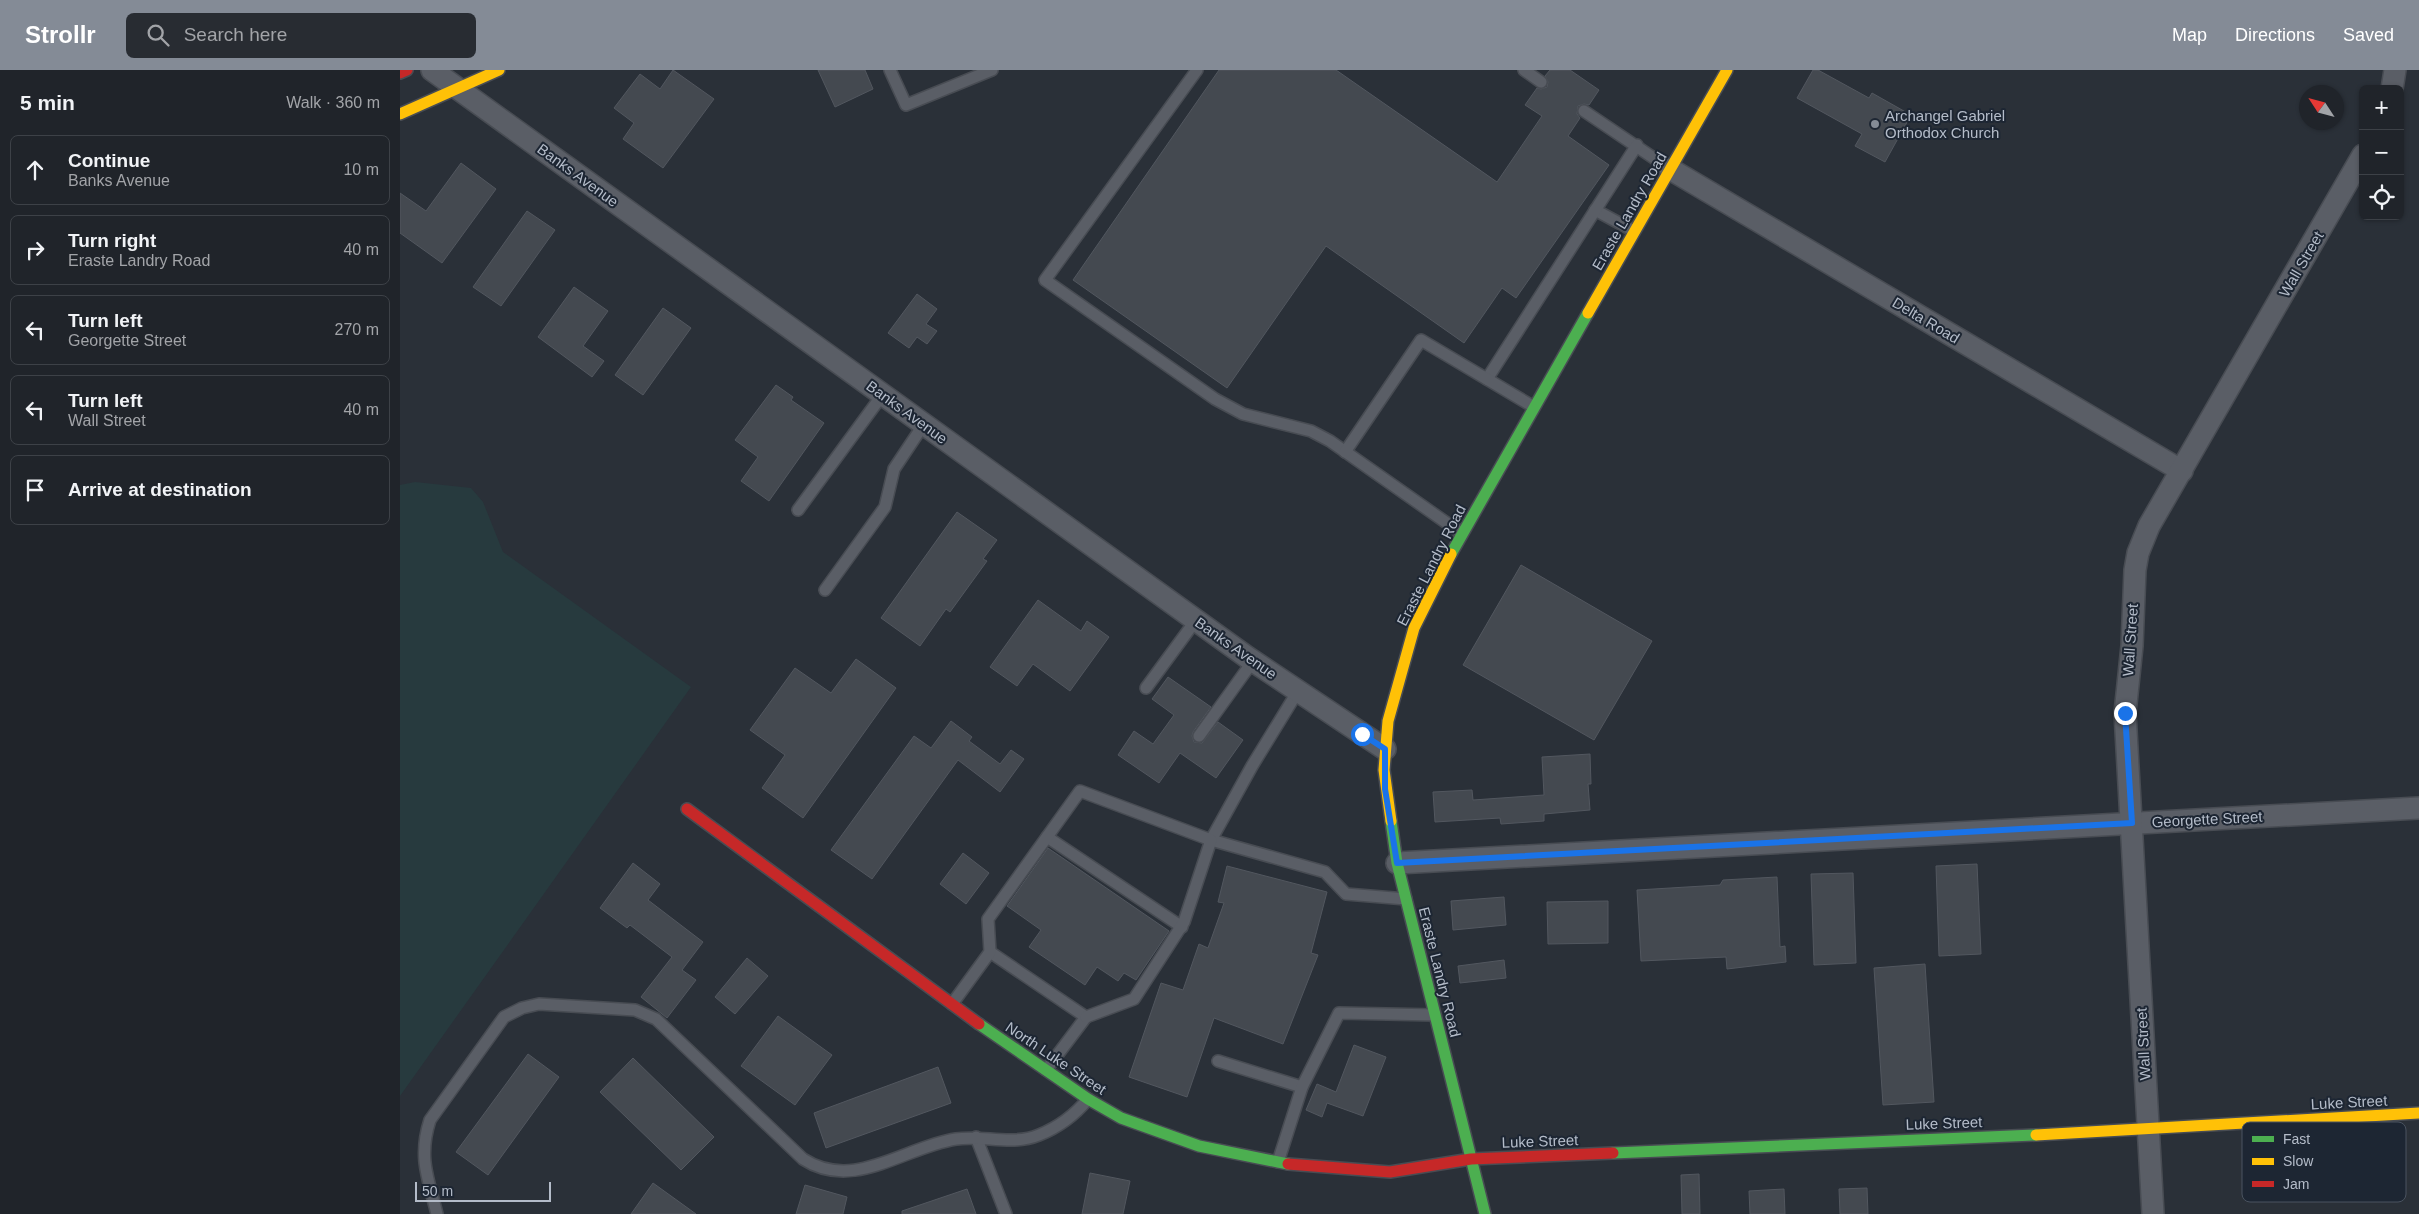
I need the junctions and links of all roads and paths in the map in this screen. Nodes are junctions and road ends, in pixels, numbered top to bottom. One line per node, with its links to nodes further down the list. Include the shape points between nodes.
1 (407, 70): 10 (street)
2 (432, 70): 13 (street, Banks Avenue)
3 (499, 70): 13 (street)
4 (890, 70): 5 (lane, via 906,105)
5 (992, 70)
6 (1197, 70): 25 (lane, via 1045,280 1214,398 1243,414 1311,431)
7 (1524, 70): 11 (lane)
8 (1726, 70): 18 (street, Eraste Landry Road)
9 (2395, 70): 12 (street)
10 (400, 73)
11 (1541, 82)
12 (2393, 85)
13 (458, 88): 15 (street); 22 (street, Banks Avenue)
14 (1584, 111): 16 (lane)
15 (400, 114)
16 (1637, 145): 18 (lane); 19 (lane)
17 (2359, 162): 26 (street, Wall Street)
18 (1670, 169): 20 (street, Eraste Landry Road); 26 (street, Delta Road)
19 (1595, 210): 20 (lane); 21 (lane)
20 (1634, 231): 23 (street, Eraste Landry Road)
21 (1487, 379): 23 (lane); 25 (lane, via 1421,340)
22 (883, 394): 24 (street, Banks Avenue); 27 (lane)
23 (1534, 407): 28 (street, Eraste Landry Road)
24 (924, 424): 29 (lane, via 894,469 885,507); 30 (street, Banks Avenue)
25 (1345, 452): 28 (lane)
26 (2182, 471): 38 (street, Wall Street, via 2143,539 2136,570 2125,713)
27 (798, 510)
28 (1461, 534): 35 (street, Eraste Landry Road, via 1414,628 1388,721)
29 (825, 590)
30 (1196, 620): 31 (street, Banks Avenue); 32 (lane)
31 (1253, 661): 33 (street, Banks Avenue); 34 (lane)
32 (1146, 688)
33 (1298, 691): 35 (street, Banks Avenue); 40 (lane)
34 (1199, 736)
35 (1385, 749): 41 (street, Eraste Landry Road, via 1385,789)
36 (2419, 808): 38 (street, Georgette Street)
37 (687, 809): 45 (street, North Luke Street)
38 (2132, 823): 41 (street, Georgette Street); 55 (street, Wall Street)
39 (1047, 837): 40 (lane, via 1080,791); 43 (lane); 44 (lane, via 988,919)
40 (1211, 840): 42 (lane, via 1325,872 1346,894); 43 (lane)
41 (1397, 863): 42 (street, Eraste Landry Road)
42 (1406, 899): 46 (street, Eraste Landry Road)
43 (1182, 926): 47 (lane, via 1134,1000)
44 (990, 952): 45 (lane); 47 (lane)
45 (952, 1004): 49 (street, North Luke Street)
46 (1435, 1015): 50 (lane, via 1339,1014); 57 (street, Eraste Landry Road)
47 (1086, 1017): 49 (lane)
48 (1218, 1061): 50 (lane)
49 (1046, 1070): 51 (street, North Luke Street)
50 (1302, 1087): 58 (lane)
51 (1088, 1099): 56 (lane, via 1063,1124 1038,1136 1009,1141); 58 (street, North Luke Street, via 1120,1118 1199,1146)
52 (2419, 1113): 53 (street, Luke Street)
53 (2276, 1122)
54 (2242, 1124): 55 (street, Luke Street)
55 (2148, 1130): 57 (street, Luke Street); 62 (street, Wall Street)
56 (976, 1137): 59 (lane, via 949,1141 858,1171 824,1170 803,1160 650,1015 636,1010 539,1004 504,1017 430,1120 424,1158); 60 (lane)
57 (1471, 1159): 58 (street, North Luke Street, via 1390,1172); 61 (street, Eraste Landry Road)
58 (1278, 1162)
59 (437, 1214)
60 (1006, 1214)
61 (1484, 1214)
62 (2153, 1214)

